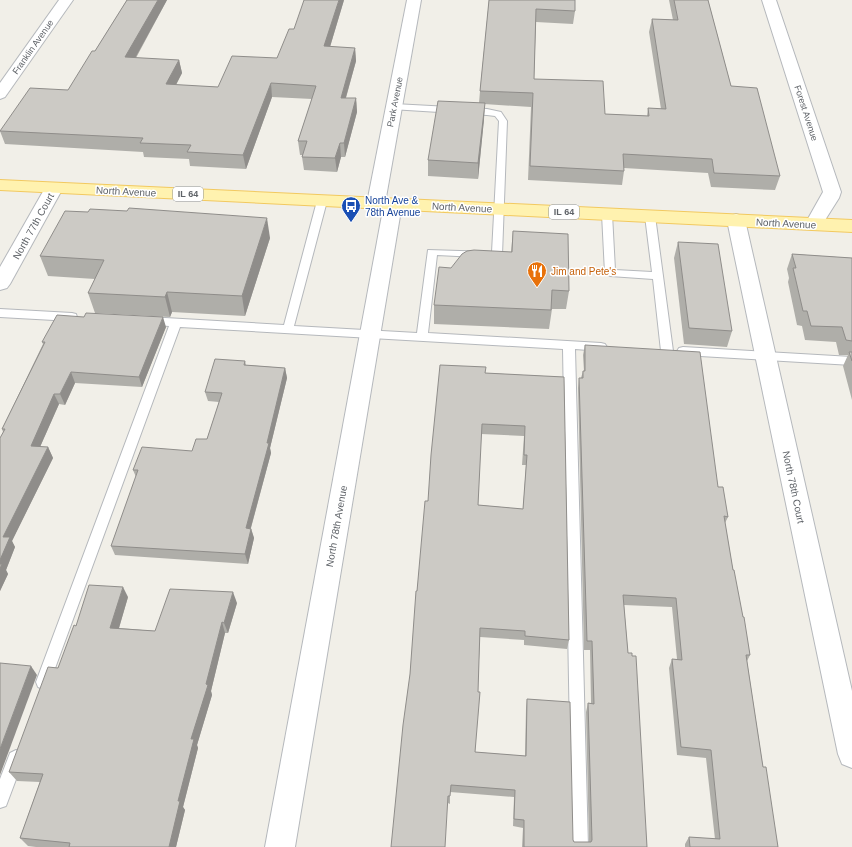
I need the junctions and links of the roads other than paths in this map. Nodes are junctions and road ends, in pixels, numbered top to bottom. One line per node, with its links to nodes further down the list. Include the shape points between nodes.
1 (66, 0): 4 (street, Franklin Avenue)
2 (414, 0): 5 (street, Park Avenue)
3 (769, 0): 14 (street, Forest Avenue, via 832,192)
4 (0, 94)
5 (394, 107): 9 (street, Park Avenue); 10 (lane, via 470,110 498,114 503,121)
6 (0, 185): 7 (main road, North Avenue / IL 64)
7 (54, 188): 8 (main road, North Avenue / IL 64); 17 (street, North 77th Court)
8 (322, 201): 9 (main road, North Avenue / IL 64); 22 (lane)
9 (384, 204): 10 (main road, North Avenue / IL 64); 23 (street, North 78th Avenue)
10 (500, 209): 11 (main road, North Avenue / IL 64); 24 (lane, via 498,255 432,252)
11 (607, 214): 12 (main road, North Avenue / IL 64); 16 (lane, via 610,273)
12 (650, 216): 13 (main road, North Avenue / IL 64); 16 (lane)
13 (736, 220): 14 (main road, North Avenue / IL 64); 27 (street, North 78th Court)
14 (814, 224): 15 (main road, North Avenue / IL 64)
15 (852, 226)
16 (657, 276): 27 (lane, via 663,350)
17 (0, 284)
18 (0, 313): 19 (lane)
19 (84, 317)
20 (138, 320): 21 (lane)
21 (176, 322): 22 (lane); 29 (lane)
22 (288, 329): 23 (lane)
23 (370, 334): 24 (lane); 33 (street, North 78th Avenue)
24 (422, 337): 25 (lane)
25 (569, 345): 26 (lane); 34 (lane)
26 (614, 348)
27 (766, 356): 28 (lane); 31 (street, North 78th Court)
28 (852, 361)
29 (39, 695)
30 (19, 748): 32 (lane)
31 (852, 754)
32 (0, 800)
33 (280, 847)
34 (580, 847)

